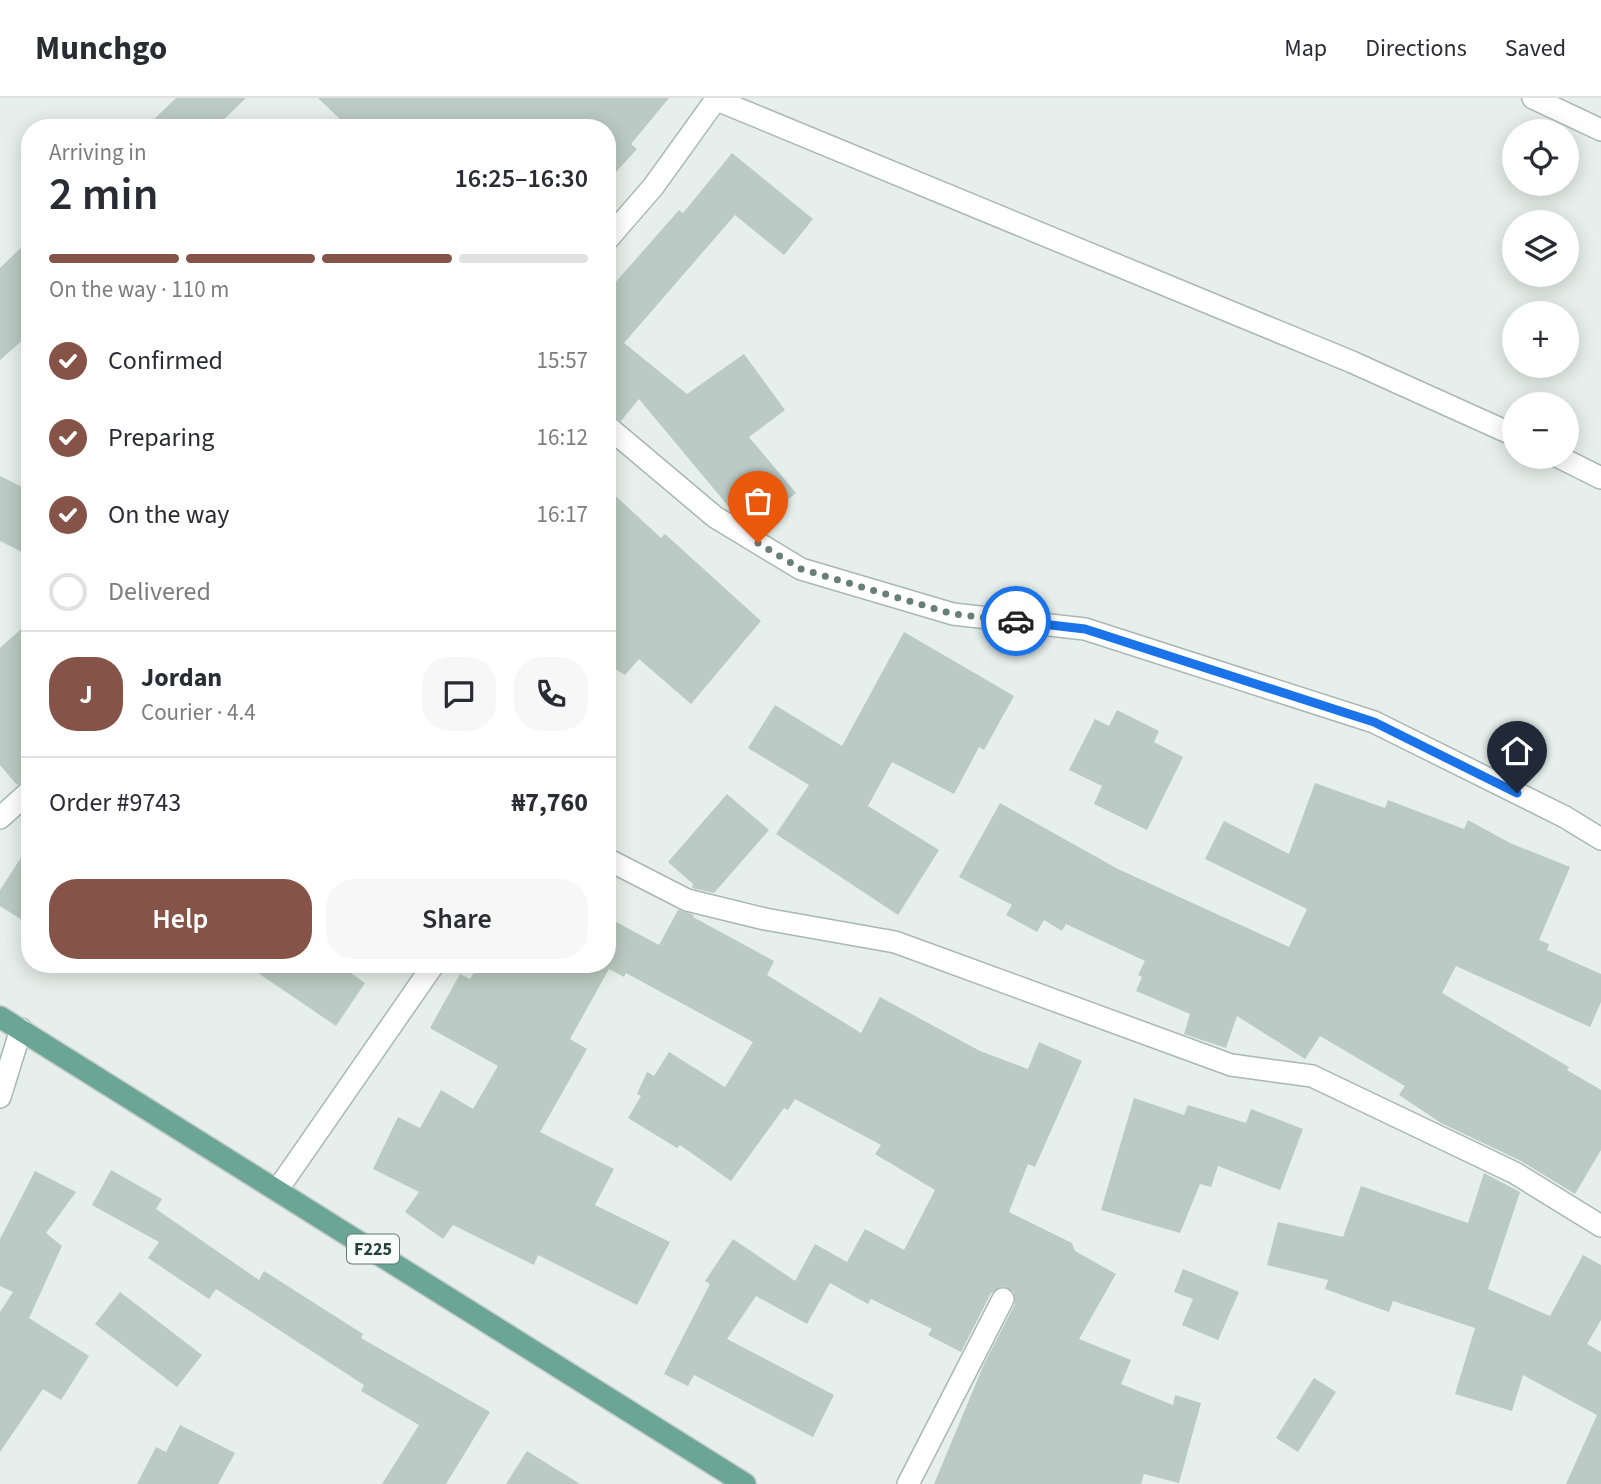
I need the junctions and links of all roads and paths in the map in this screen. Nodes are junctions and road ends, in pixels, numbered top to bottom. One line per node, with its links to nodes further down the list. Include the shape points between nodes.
1 (1533, 98): 3 (street)
2 (717, 99): 4 (street); 5 (street, via 1352,362)
3 (1601, 130)
4 (616, 230)
5 (1502, 430)
6 (616, 434): 11 (street, via 715,517 801,569 953,614 1085,629 1374,722)
7 (1579, 467): 8 (street)
8 (1601, 478)
9 (21, 799): 10 (street)
10 (0, 818)
11 (1601, 839)
12 (616, 864): 18 (street, via 687,900 895,942 1231,1065 1312,1076 1515,1174)
13 (428, 973): 17 (street)
14 (0, 1017): 15 (main road, F225)
15 (21, 1029): 16 (street); 17 (main road, F225)
16 (0, 1097)
17 (278, 1189): 20 (main road, F225)
18 (1601, 1226)
19 (1003, 1299): 21 (street)
20 (745, 1484)
21 (908, 1484)

